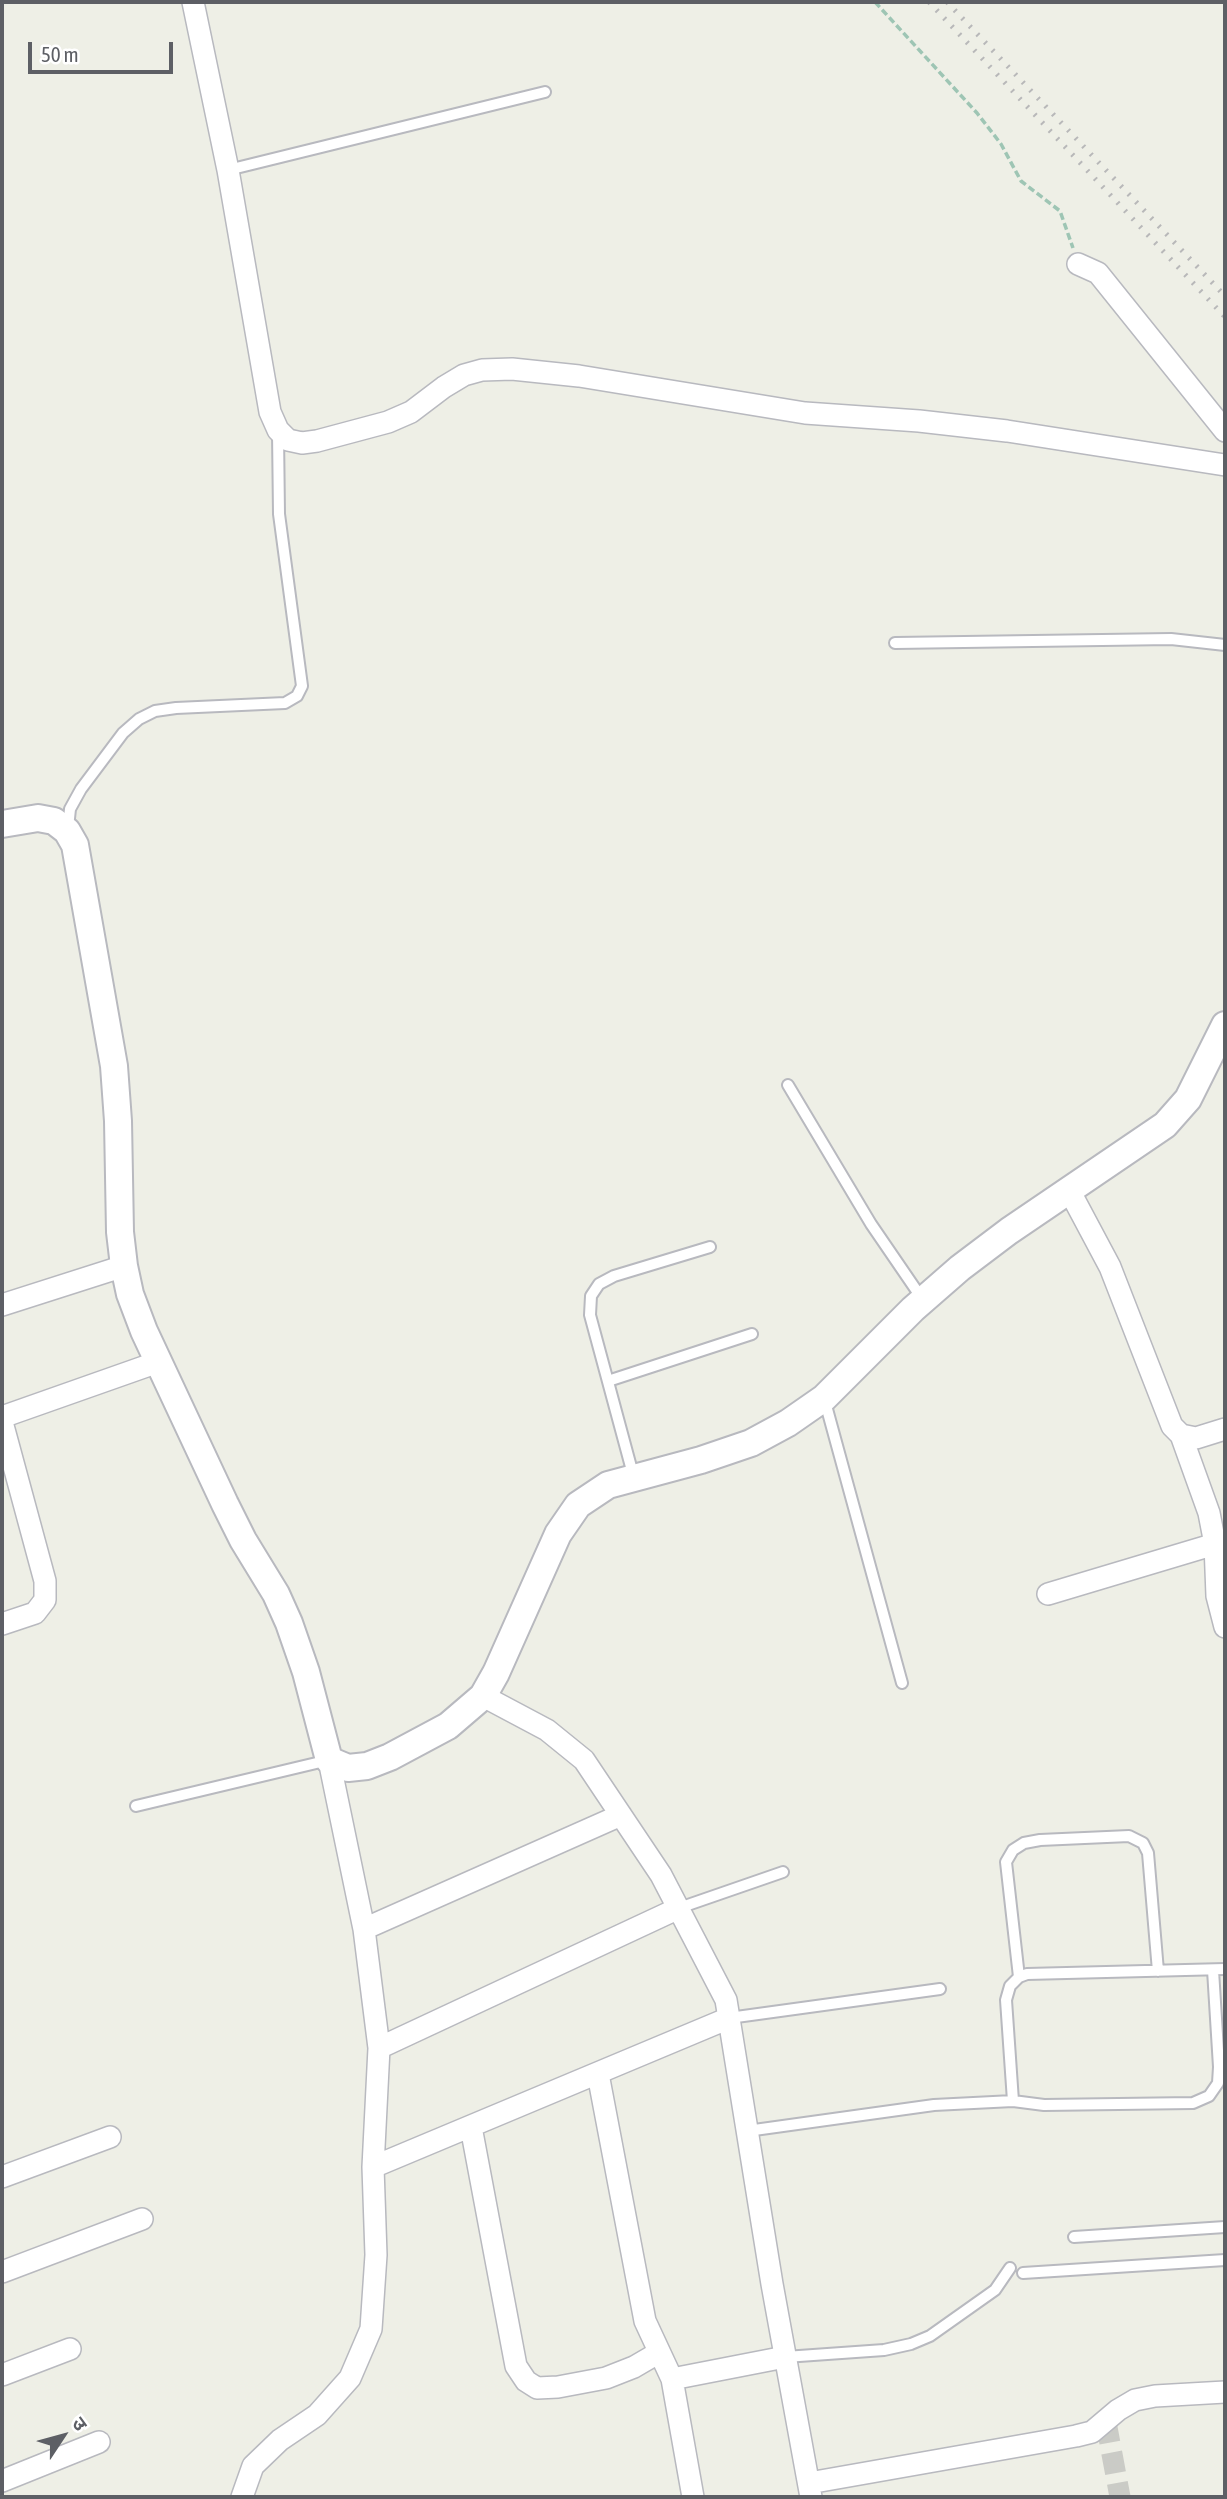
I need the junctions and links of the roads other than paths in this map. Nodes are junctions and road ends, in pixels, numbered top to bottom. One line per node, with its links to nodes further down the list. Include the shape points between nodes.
1 (193, 2): 3 (street)
2 (545, 92): 3 (lane)
3 (228, 170): 5 (street, via 270,412)
4 (1078, 264): 6 (street, via 1098,273)
5 (278, 430): 7 (street, via 288,440 302,443 376,425 411,412 464,376 512,369 805,413 919,421); 11 (lane, via 279,514 302,686 297,696 285,704 176,708 139,719 81,789 70,809)
6 (1225, 431)
7 (1225, 465)
8 (895, 643): 9 (lane, via 1171,639)
9 (1225, 645)
10 (2, 824): 11 (street, via 38,818 54,821)
11 (67, 831): 16 (street, via 79,862 114,1066)
12 (1225, 1024): 14 (street, via 1188,1099 1165,1125)
13 (788, 1085): 17 (lane, via 871,1224)
14 (1069, 1190): 17 (street); 25 (street, via 1110,1267 1172,1426)
15 (710, 1247): 21 (lane, via 599,1284 591,1296 590,1315)
16 (124, 1266): 18 (street); 20 (street, via 130,1294)
17 (923, 1300): 22 (street)
18 (2, 1305)
19 (752, 1334): 21 (lane)
20 (158, 1362): 23 (street); 33 (street, via 230,1516 289,1623)
21 (608, 1381): 26 (lane)
22 (824, 1398): 26 (street, via 751,1443); 31 (lane)
23 (2, 1420): 29 (street, via 45,1581 45,1600 35,1613)
24 (1225, 1429): 25 (street, via 1196,1438)
25 (1181, 1435): 27 (street)
26 (634, 1478): 32 (street, via 608,1485 578,1505 558,1534)
27 (1220, 1543): 28 (street); 30 (street, via 1217,1596)
28 (1048, 1594)
29 (2, 1624)
30 (1225, 1627)
31 (902, 1683)
32 (483, 1696): 33 (street, via 448,1726 390,1757 348,1768); 35 (street, via 547,1730 584,1760)
33 (329, 1760): 34 (lane); 38 (street)
34 (136, 1806)
35 (621, 1815): 37 (street); 38 (street)
36 (783, 1872): 37 (lane)
37 (678, 1908): 43 (street, via 726,2000); 44 (street)
38 (364, 1930): 44 (street)
39 (1219, 1969): 40 (lane); 46 (lane, via 1218,2083 1209,2096 1193,2103 1155,2104)
40 (1158, 1971): 41 (lane); 41 (lane, via 1148,1853 1143,1843 1129,1836 1040,1840 1013,1850 1006,1862)
41 (1019, 1977): 46 (lane, via 1006,2000)
42 (940, 1989): 43 (lane)
43 (729, 2018): 45 (street); 48 (street)
44 (379, 2048): 50 (street)
45 (598, 2074): 47 (street); 60 (street, via 645,2321)
46 (1013, 2101): 48 (lane, via 934,2105)
47 (471, 2127): 50 (street); 60 (street, via 516,2365 526,2381 537,2388 607,2378)
48 (747, 2131): 61 (street)
49 (110, 2137): 51 (street)
50 (373, 2167): 68 (street, via 376,2255 372,2329 350,2378 317,2415 280,2440 253,2466)
51 (2, 2177)
52 (142, 2219): 57 (street)
53 (1225, 2227): 54 (lane)
54 (1074, 2237)
55 (1225, 2260): 58 (lane)
56 (1010, 2268): 61 (lane, via 995,2290 930,2336 911,2344)
57 (2, 2272)
58 (1023, 2273)
59 (70, 2349): 62 (street)
60 (658, 2353): 63 (street)
61 (785, 2357): 63 (street); 67 (street)
62 (2, 2375)
63 (672, 2379): 69 (street)
64 (1225, 2392): 67 (street, via 1135,2400 1092,2432)
65 (99, 2442): 66 (street)
66 (2, 2481)
67 (810, 2490)
68 (242, 2497)
69 (693, 2497)

